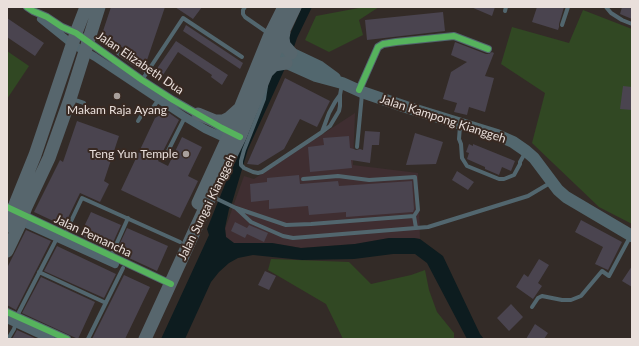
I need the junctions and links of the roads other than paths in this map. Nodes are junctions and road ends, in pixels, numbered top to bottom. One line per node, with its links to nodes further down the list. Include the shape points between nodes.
1 (86, 7): 11 (main road)
2 (100, 7): 12 (main road)
3 (245, 7): 16 (lane, via 243,14)
4 (284, 7): 16 (main road, Jalan Sungai Kianggeh)
5 (295, 7): 16 (main road, via 284,30)
6 (568, 7): 10 (lane)
7 (606, 7): 9 (lane, via 611,13)
8 (30, 9): 11 (street, Jalan Elizabeth Dua, via 43,21)
9 (632, 24)
10 (562, 25)
11 (74, 38): 12 (street, Jalan Elizabeth Dua); 18 (main road)
12 (87, 47): 17 (street, Jalan Elizabeth Dua, via 95,57); 19 (main road)
13 (488, 49): 21 (street, via 454,36 383,44 378,47)
14 (118, 53): 17 (lane)
15 (242, 57): 17 (lane, via 183,18)
16 (277, 58): 20 (main road, Jalan Kampong Kianggeh); 25 (main road, Jalan Sungai Kianggeh); 30 (lane, via 244,150 242,165 248,170 262,172); 31 (main road, Jalan Sungai Kianggeh)
17 (142, 79): 22 (street, Jalan Elizabeth Dua)
18 (60, 80): 19 (main road); 32 (main road)
19 (75, 85): 23 (main road)
20 (341, 89): 21 (main road, Jalan Kampong Kianggeh); 30 (lane); 30 (lane, via 339,110 330,126)
21 (360, 91): 29 (main road, Jalan Kampong Kianggeh); 34 (lane)
22 (161, 96): 26 (street, Jalan Elizabeth Dua); 27 (street, Jalan Elizabeth Dua); 28 (lane, via 152,109 144,111)
23 (70, 99): 24 (lane); 33 (main road)
24 (84, 103)
25 (241, 106): 26 (main road, via 229,118 223,120 216,121); 31 (main road, Jalan Sungai Kianggeh)
26 (198, 114): 31 (street, Jalan Elizabeth Dua)
27 (185, 117): 31 (street, Jalan Elizabeth Dua, via 205,128); 36 (lane)
28 (138, 121)
29 (460, 124): 35 (main road, Jalan Kampong Kianggeh, via 497,134); 35 (lane, via 462,158 467,166 504,179 514,175)
30 (322, 132)
31 (233, 138): 39 (main road, Jalan Sungai Kianggeh); 48 (main road, Jalan Sungai Kianggeh)
32 (40, 140): 33 (main road); 41 (main road)
33 (54, 144): 41 (main road, via 46,165)
34 (357, 146)
35 (526, 151): 38 (main road, Jalan Kampong Kianggeh)
36 (164, 159)
37 (303, 179): 42 (lane, via 338,176 369,180 415,177 418,210)
38 (552, 182): 44 (lane, via 528,196 428,227); 46 (main road, Jalan Kampong Kianggeh, via 566,196)
39 (214, 198): 40 (lane); 53 (main road, Jalan Sungai Kianggeh)
40 (236, 208): 42 (lane, via 286,225); 44 (lane, via 251,222 293,238)
41 (13, 216): 45 (street, Jalan Pemancha); 47 (street, Jalan Pemancha); 49 (main road)
42 (414, 216): 44 (lane)
43 (128, 218): 45 (lane, via 82,198); 48 (lane); 50 (lane)
44 (416, 228)
45 (65, 235): 50 (street, Jalan Pemancha)
46 (631, 235): 55 (lane, via 609,276 602,271 581,296 571,300 542,296)
47 (57, 238): 51 (street, Jalan Pemancha); 52 (lane)
48 (180, 242): 53 (main road, Jalan Sungai Kianggeh)
49 (7, 251)
50 (111, 256): 53 (street, Jalan Pemancha)
51 (123, 268): 53 (street, Jalan Pemancha); 54 (lane)
52 (38, 272): 54 (lane); 58 (lane)
53 (166, 285): 63 (main road, Jalan Sungai Kianggeh); 64 (main road, Jalan Sungai Kianggeh)
54 (106, 303): 62 (lane)
55 (532, 307)
56 (7, 312): 58 (street)
57 (7, 319): 58 (street)
58 (17, 320): 59 (lane); 60 (street); 61 (street)
59 (8, 339)
60 (50, 339)
61 (67, 339)
62 (88, 339)
63 (136, 339)
64 (145, 339)

